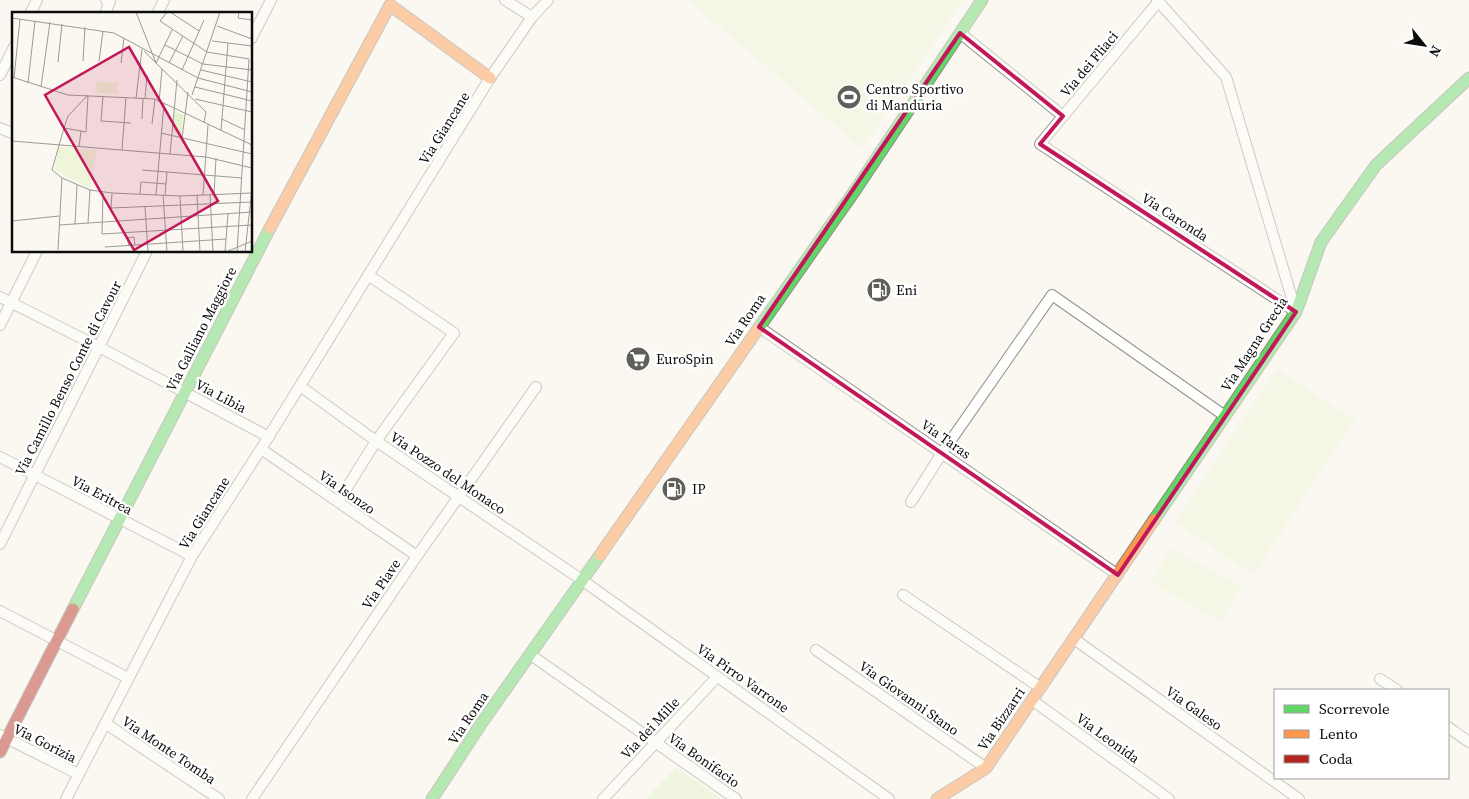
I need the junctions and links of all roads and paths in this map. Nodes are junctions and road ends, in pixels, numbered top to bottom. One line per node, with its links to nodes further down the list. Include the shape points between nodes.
1 (37, 0): 9 (street)
2 (106, 0): 10 (street, via 110,1)
3 (164, 0): 11 (street)
4 (271, 0): 14 (street)
5 (505, 0): 12 (street)
6 (548, 0): 12 (street, Via Giancane)
7 (982, 0): 13 (street, Via Roma)
8 (1158, 1): 19 (street, Via dei Fliaci); 29 (street, via 1226,77)
9 (31, 12)
10 (106, 12)
11 (158, 12)
12 (532, 17): 17 (street, Via Giancane)
13 (960, 33): 19 (street); 31 (street, Via Roma)
14 (252, 37)
15 (12, 51): 16 (street)
16 (0, 75)
17 (490, 78): 25 (street, Via Galliano Maggiore, via 390,5); 26 (street, Via Giancane)
18 (1469, 78): 29 (street, Via Magna Grecia, via 1376,165 1321,242)
19 (1064, 116): 22 (street, Via dei Fliaci)
20 (0, 128): 21 (street)
21 (12, 133)
22 (1040, 144): 29 (street, Via Caronda)
23 (36, 252): 28 (street)
24 (146, 252): 32 (street, Via Camillo Benso Conte di Cavour)
25 (252, 253): 35 (street, Via Galliano Maggiore)
26 (368, 275): 33 (street, Via Giancane); 38 (street, via 454,333)
27 (0, 298): 28 (street, Via Libia)
28 (11, 303): 30 (street); 32 (street, Via Libia)
29 (1296, 312): 36 (street, Via Magna Grecia)
30 (0, 325)
31 (760, 327): 40 (street, Via Taras); 51 (street, Via Roma)
32 (99, 347): 35 (street, Via Libia); 42 (street, Via Camillo Benso Conte di Cavour)
33 (300, 386): 37 (street, Via Giancane); 38 (street, Via Pozzo del Monaco)
34 (536, 387): 43 (street, Via Piave)
35 (185, 392): 37 (street, Via Libia); 46 (street, Via Galliano Maggiore)
36 (1225, 416): 40 (street, via 1052,295); 50 (street, Via Magna Grecia)
37 (269, 437): 39 (street, Via Giancane)
38 (376, 441): 43 (street, Via Pozzo del Monaco); 44 (street)
39 (261, 449): 44 (street, Via Isonzo); 48 (street, Via Giancane)
40 (942, 453): 45 (street); 50 (street, Via Taras)
41 (0, 457): 42 (street, Via Eritrea)
42 (35, 475): 46 (street, Via Eritrea); 47 (street, Via Camillo Benso Conte di Cavour)
43 (459, 496): 49 (street, Via Piave); 51 (street, Via Pozzo del Monaco)
44 (338, 502): 49 (street, Via Isonzo)
45 (912, 502)
46 (119, 519): 48 (street, Via Eritrea); 55 (street, Via Galliano Maggiore)
47 (0, 544)
48 (192, 556): 59 (street, Via Giancane)
49 (417, 556): 75 (street, Via Piave)
50 (1118, 574): 54 (street, Via Magna Grecia)
51 (582, 580): 57 (street, Via Roma); 58 (street, Via Pirro Varrone)
52 (902, 595): 61 (street)
53 (0, 611): 55 (street)
54 (1074, 639): 61 (street, Via Bizzarri); 81 (street, Via Galeso)
55 (57, 640): 59 (street); 66 (street, Via Galliano Maggiore)
56 (816, 650): 70 (street, Via Giovanni Stano)
57 (531, 655): 68 (street); 76 (street, Via Roma)
58 (717, 676): 68 (street, Via dei Mille); 79 (street, Via Pirro Varrone)
59 (128, 678): 64 (street, Via Giancane)
60 (1380, 679): 62 (street)
61 (1041, 688): 63 (street, Via Bizzarri)
62 (1395, 689)
63 (1032, 700): 70 (street, Via Bizzarri); 80 (street, Via Leonida)
64 (105, 723): 71 (street, Via Giancane); 74 (street, Via Monte Tomba)
65 (1449, 727): 67 (street)
66 (3, 737): 69 (street, Via Galliano Maggiore); 71 (street, Via Gorizia)
67 (1469, 742)
68 (656, 743): 77 (street, Via dei Mille); 78 (street, Via Bonifacio)
69 (0, 752)
70 (986, 768): 72 (street, Via Bizzarri)
71 (78, 774): 73 (street, Via Giancane)
72 (947, 797)
73 (66, 799)
74 (219, 799)
75 (252, 799)
76 (432, 799)
77 (603, 799)
78 (736, 799)
79 (889, 799)
80 (1168, 799)
81 (1299, 799)

